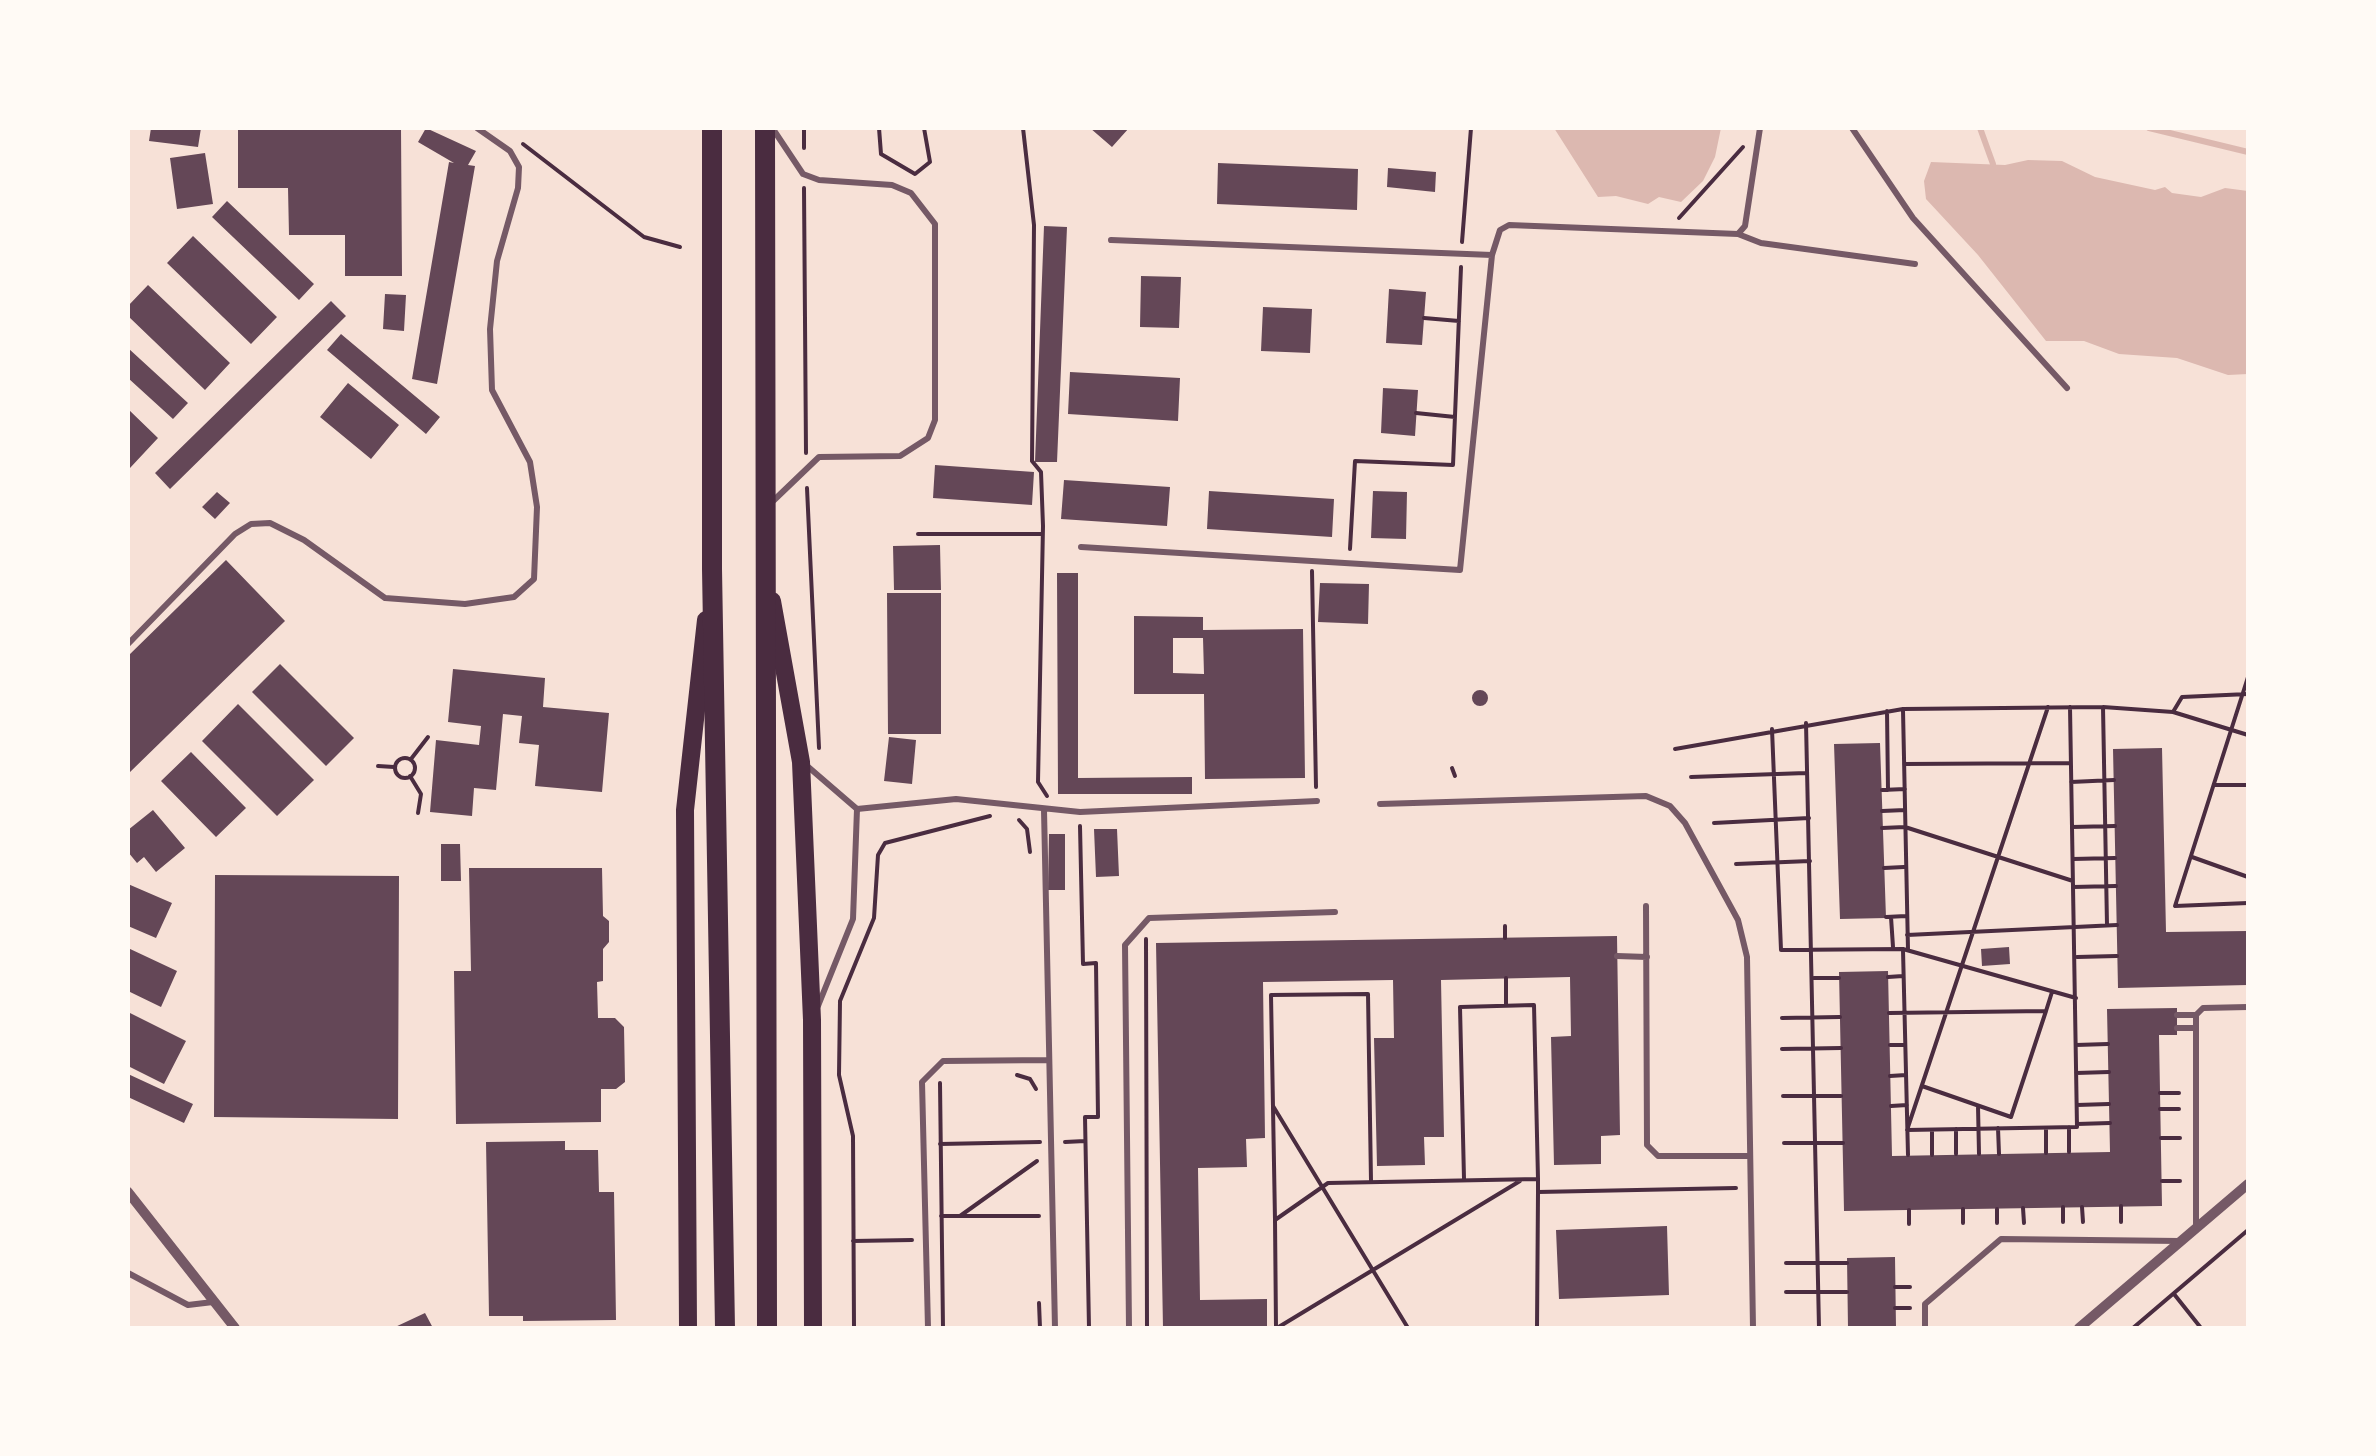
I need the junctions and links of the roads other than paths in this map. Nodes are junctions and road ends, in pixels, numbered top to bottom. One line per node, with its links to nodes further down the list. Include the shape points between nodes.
1 (477, 128): 15 (lane, via 510,151 520,167 497,261 490,344 492,390 530,462 538,507 534,579 514,597 465,604 386,598 304,540 270,524 251,524)
2 (712, 128): 14 (highway)
3 (769, 128): 11 (highway); 11 (lane, via 804,174 911,192 935,224 934,420 928,438 900,456 818,456 771,503)
4 (1760, 128): 6 (lane, via 1745,226)
5 (1852, 128): 10 (lane, via 1914,218)
6 (1738, 234): 8 (lane, via 1509,224 1495,238); 9 (lane, via 1761,243)
7 (1111, 240): 8 (lane)
8 (1492, 256): 12 (lane, via 1460,570)
9 (1915, 264)
10 (2067, 388)
11 (762, 527): 13 (highway)
12 (1081, 546)
13 (764, 552): 16 (main road); 42 (highway)
14 (712, 570): 40 (main road, via 684,810); 41 (highway)
15 (128, 644)
16 (801, 762): 19 (lane); 28 (main road)
17 (1317, 801): 20 (lane)
18 (1380, 804): 32 (lane, via 1646,796 1670,806 1718,879 1747,957)
19 (857, 809): 20 (lane, via 956,799); 28 (lane, via 853,918)
20 (1044, 810): 31 (lane)
21 (1646, 906): 24 (lane)
22 (1335, 912): 46 (lane, via 1149,918 1126,945)
23 (1617, 956): 24 (lane)
24 (1647, 956): 32 (lane, via 1647,1145 1658,1156)
25 (2248, 1007): 27 (lane, via 2203,1008)
26 (2177, 1014): 27 (lane)
27 (2196, 1014): 30 (lane)
28 (812, 1020): 43 (main road)
29 (2178, 1028): 30 (lane)
30 (2196, 1028): 35 (lane)
31 (1050, 1060): 44 (lane, via 942,1061 922,1082); 45 (lane)
32 (1750, 1156): 47 (lane)
33 (2248, 1184): 35 (street)
34 (128, 1192): 38 (street)
35 (2196, 1230): 36 (street)
36 (2182, 1241): 48 (lane, via 2000,1239 1925,1304); 49 (street)
37 (128, 1273): 38 (lane, via 188,1305)
38 (214, 1302): 39 (street)
39 (235, 1328)
40 (688, 1328)
41 (725, 1328)
42 (767, 1328)
43 (813, 1328)
44 (928, 1328)
45 (1055, 1328)
46 (1130, 1328)
47 (1754, 1328)
48 (1925, 1328)
49 (2079, 1328)

